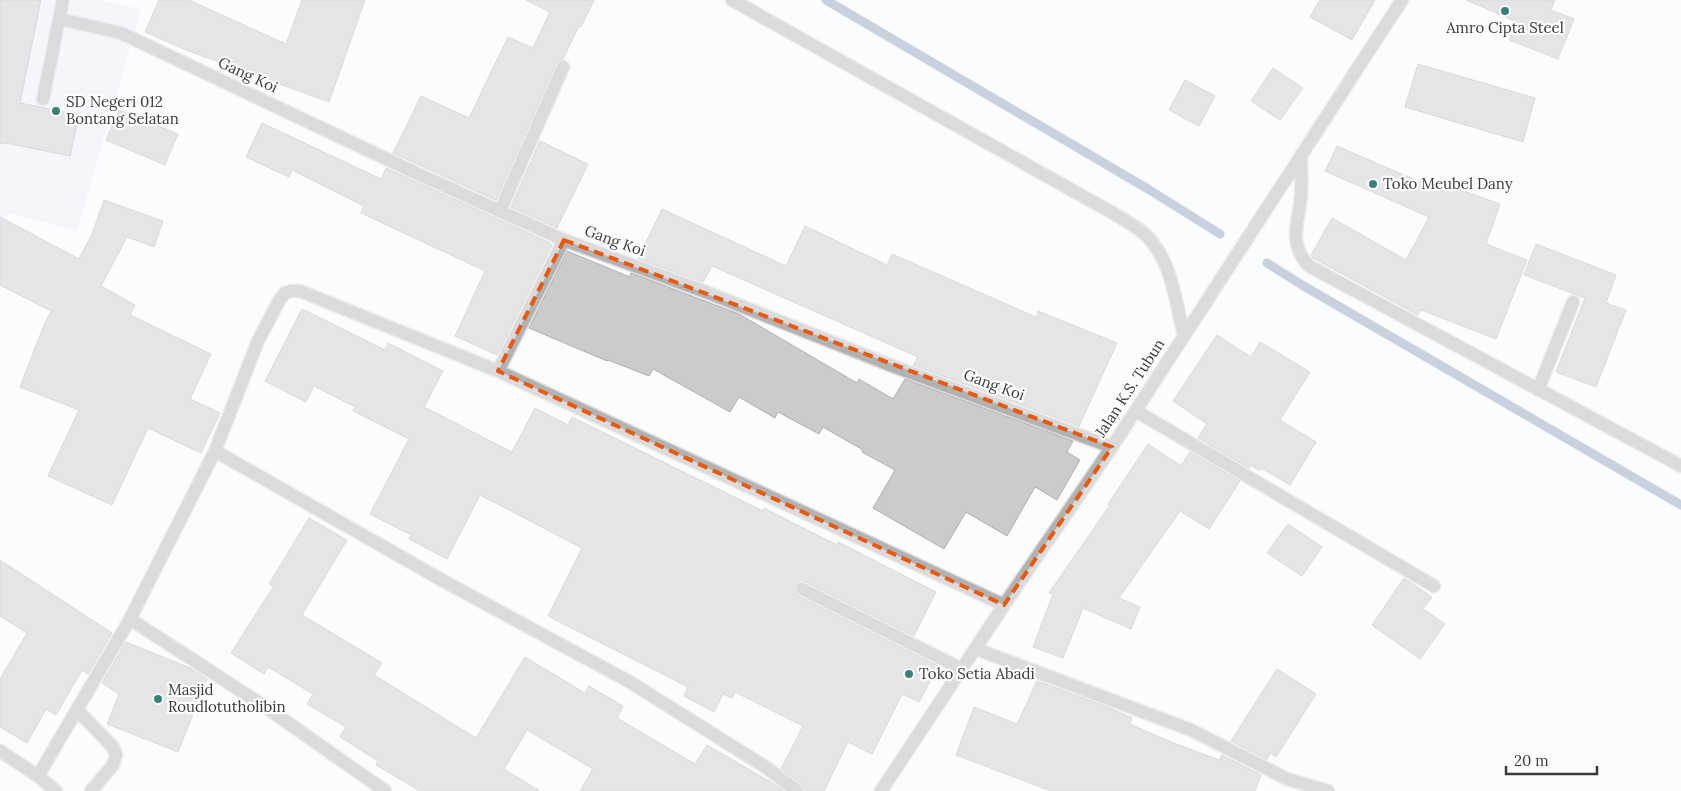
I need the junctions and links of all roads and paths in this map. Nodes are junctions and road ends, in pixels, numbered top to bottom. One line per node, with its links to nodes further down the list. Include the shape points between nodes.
1 (63, 0): 4 (street)
2 (732, 0): 11 (street, via 1142,232 1157,249 1168,272)
3 (1402, 0): 7 (street, Jalan K.S. Tubun)
4 (59, 19): 6 (street); 8 (street, Gang Koi, via 121,33)
5 (563, 67): 8 (street)
6 (43, 99)
7 (1301, 155): 11 (street, Jalan K.S. Tubun); 13 (street, via 1302,190 1295,238 1297,248 1309,266)
8 (500, 211): 9 (street, Gang Koi)
9 (564, 240): 12 (street); 15 (street, Gang Koi)
10 (1573, 302): 13 (street)
11 (1184, 335): 14 (street, Jalan K.S. Tubun)
12 (498, 371): 16 (street, via 300,291 291,291 280,299 258,341); 20 (street)
13 (1538, 390): 17 (street)
14 (1136, 410): 15 (street, Jalan K.S. Tubun); 18 (street)
15 (1112, 447): 20 (street, Jalan K.S. Tubun)
16 (215, 451): 21 (street); 30 (street, via 630,682 767,768)
17 (1681, 466)
18 (1434, 586)
19 (802, 589): 23 (street)
20 (1004, 605): 22 (street, Jalan K.S. Tubun)
21 (130, 619): 24 (street); 29 (street, via 264,706)
22 (976, 649): 23 (street, Jalan K.S. Tubun); 32 (street, via 1191,730 1287,779)
23 (962, 669): 31 (street, Jalan K.S. Tubun)
24 (77, 710): 26 (street); 28 (street, via 113,747 116,755 113,765)
25 (0, 751): 26 (street)
26 (38, 776): 27 (street)
27 (56, 791)
28 (91, 791)
29 (385, 791)
30 (797, 791)
31 (881, 791)
32 (1328, 791)

